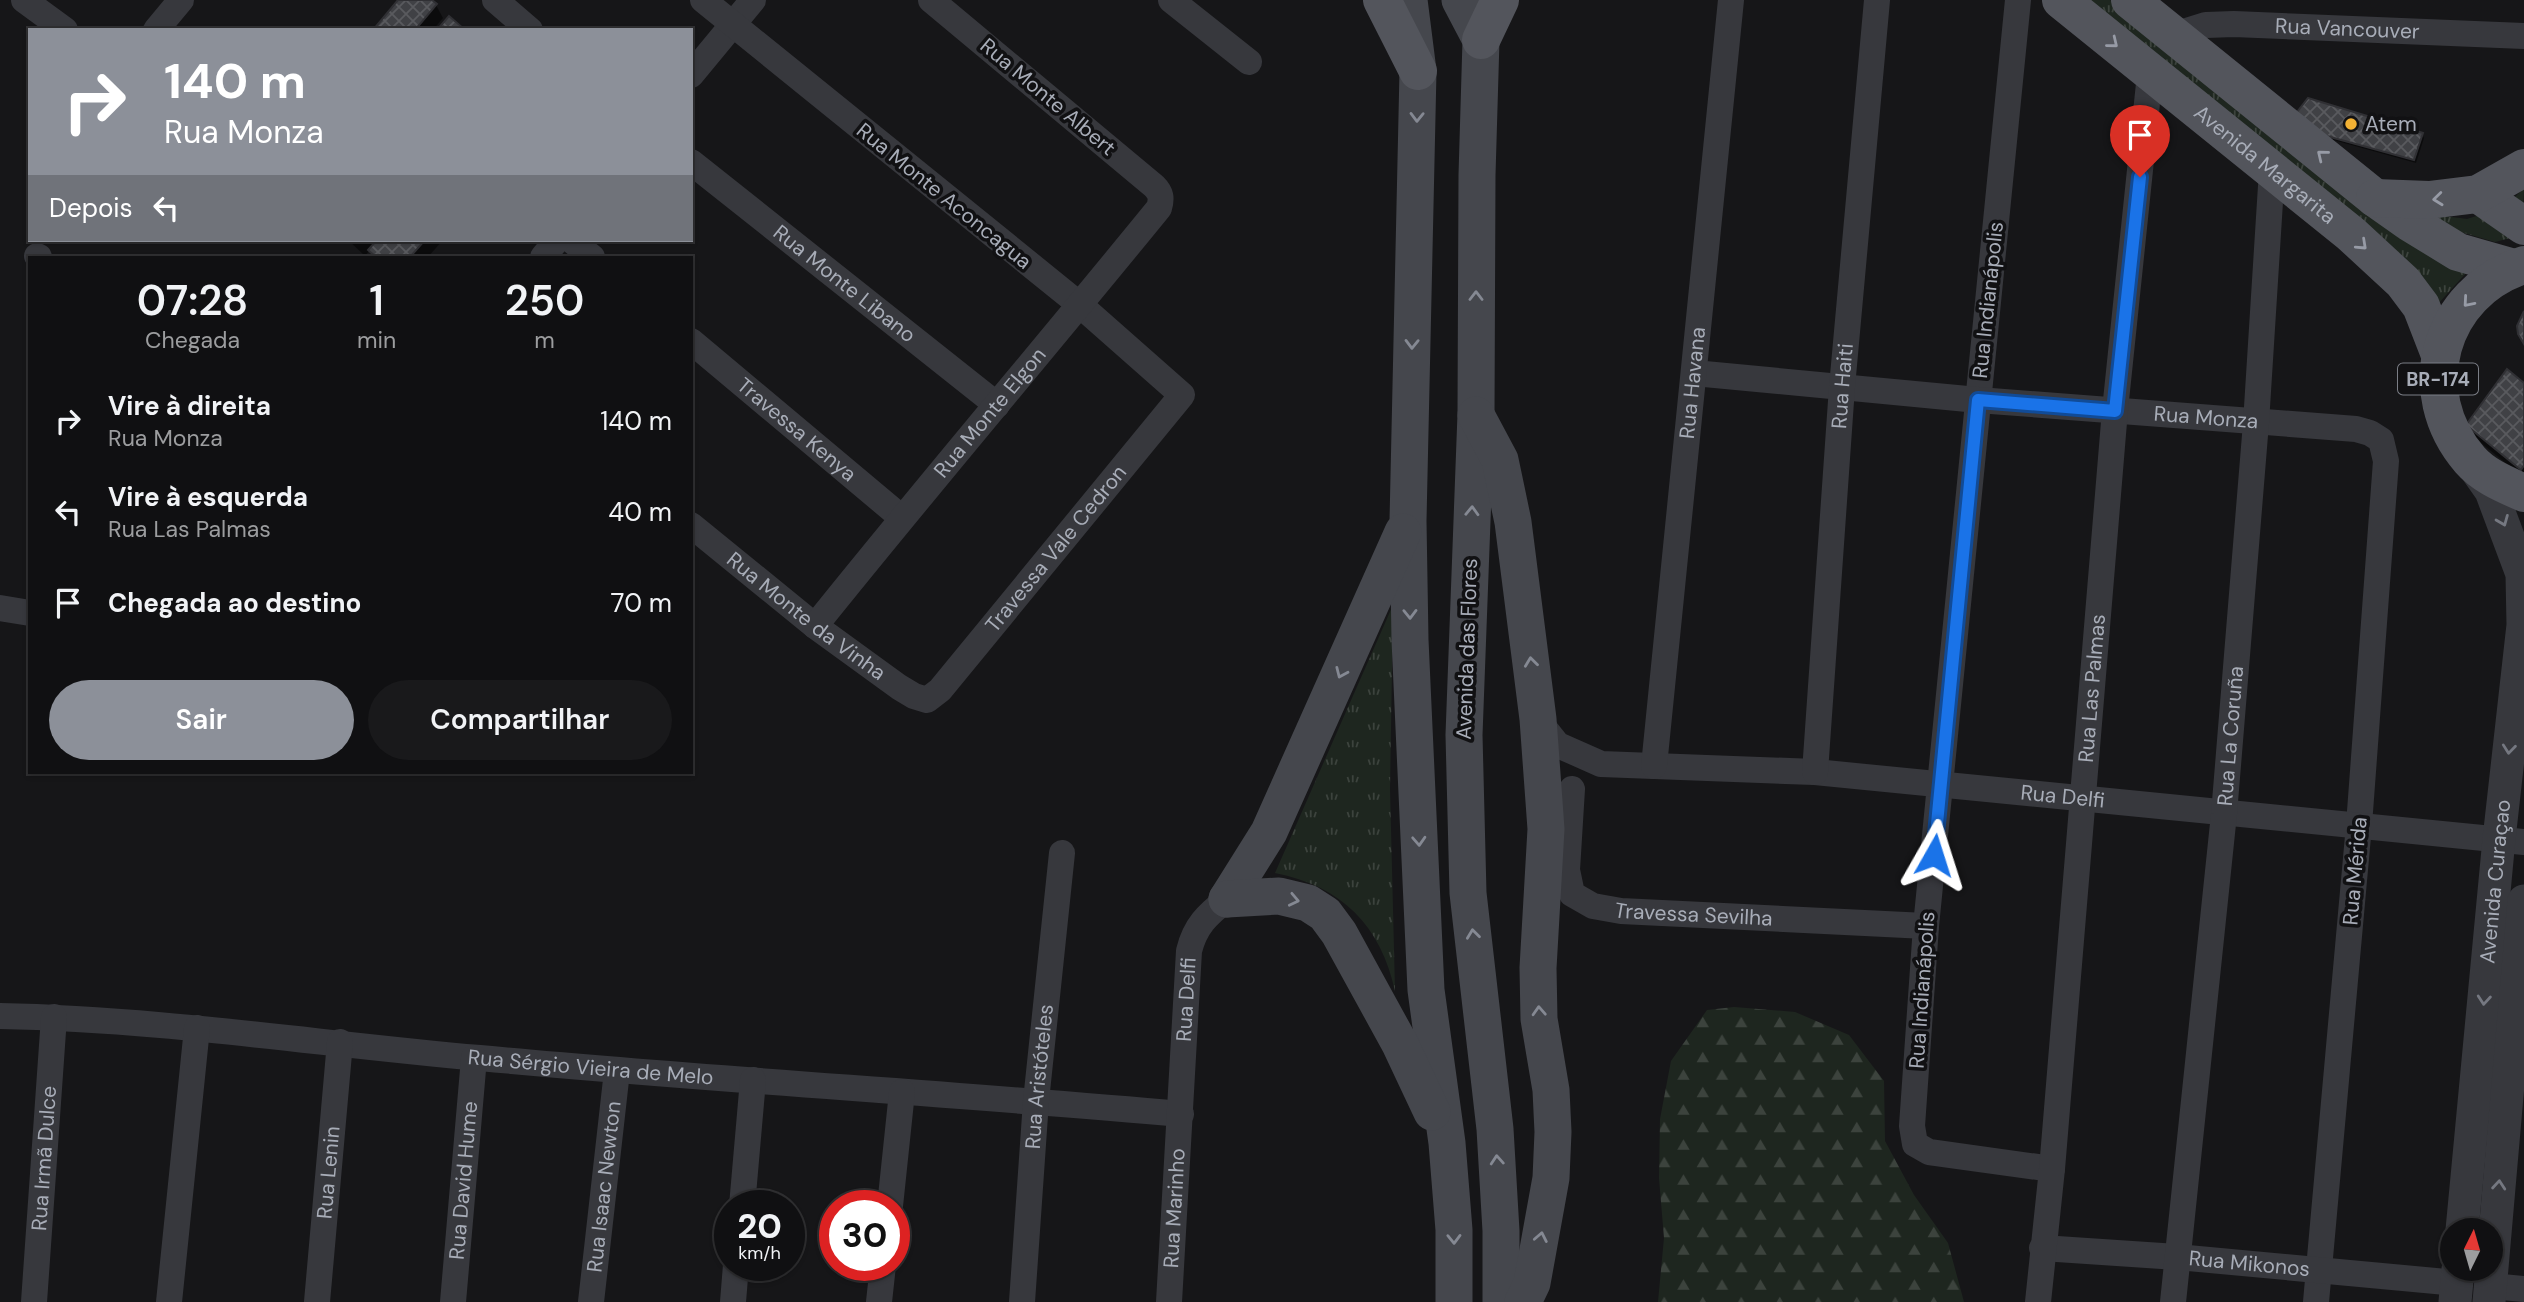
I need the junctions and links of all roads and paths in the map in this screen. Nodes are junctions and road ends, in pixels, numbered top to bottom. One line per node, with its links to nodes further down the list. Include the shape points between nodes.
1 (24, 0): 18 (street)
2 (181, 0): 19 (street)
3 (495, 0): 20 (street)
4 (703, 0): 17 (street, Rua Monte Aconcagua)
5 (753, 0): 17 (street)
6 (1171, 0): 24 (street)
7 (1382, 0): 25 (main road)
8 (1409, 0): 25 (main road)
9 (1460, 0): 23 (main road, Avenida das Flores)
10 (1500, 0): 23 (main road)
11 (1731, 0): 43 (street, Rua Havana)
12 (1877, 0): 44 (street, Rua Haiti)
13 (2018, 0): 46 (street, Rua Indianápolis)
14 (2061, 0): 27 (main road, Avenida Margarita, one-way to 27)
15 (2130, 0): 21 (main road)
16 (939, 2): 32 (street, Rua Monte Albert)
17 (733, 25): 26 (street); 40 (street, Rua Monte Aconcagua)
18 (62, 28)
19 (158, 28)
20 (528, 28)
21 (2174, 35): 22 (street, Rua Vancouver, via 2206,25 2234,24); 33 (main road, one-way to 21)
22 (2524, 36)
23 (1481, 40): 49 (main road, Avenida das Flores, one-way to 23)
24 (1249, 62)
25 (1418, 71): 55 (main road, one-way to 55)
26 (693, 73)
27 (2150, 74): 30 (main road, Avenida Margarita); 48 (street, Rua Las Palmas)
28 (693, 164): 47 (street, Rua Monte Libano)
29 (2524, 168): 31 (main road)
30 (2272, 170): 42 (main road, Avenida Margarita, one-way to 42, via 2403,282 2421,306); 50 (street, Rua La Coruña)
31 (2478, 194): 33 (main road, one-way to 33, via 2429,201); 34 (main road)
32 (1161, 196): 40 (street, Rua Monte Elgon, via 1159,208)
33 (2375, 198): 39 (main road, via 2458,252)
34 (2524, 226)
35 (555, 242): 37 (street)
36 (573, 242): 38 (street)
37 (544, 256)
38 (591, 256)
39 (2519, 267): 42 (main road, BR-174, one-way to 42, via 2487,282 2466,303 2449,327)
40 (1080, 305): 45 (street, Rua Monte Aconcagua); 47 (street, Rua Monte Elgon)
41 (693, 343): 54 (street, Travessa Kenya)
42 (2440, 355): 52 (main road, BR-174, via 2437,384 2442,412)
43 (1694, 373): 44 (street, Rua Monza); 63 (street, Rua Havana)
44 (1842, 387): 46 (street, Rua Monza); 64 (street, Rua Haiti)
45 (1182, 395): 60 (street, Travessa Vale Cedron)
46 (1978, 400): 48 (street, Rua Monza); 65 (street, Rua Indianápolis)
47 (997, 405): 54 (street, Rua Monte Elgon)
48 (2115, 411): 50 (street, Rua Monza); 67 (street, Rua Las Palmas)
49 (1476, 414): 61 (main road, one-way to 49, via 1513,523 1500,460); 109 (main road, Avenida das Flores, one-way to 49, via 1495,1129 1468,893 1466,827 1464,735)
50 (2256, 423): 51 (street, Rua Monza, via 2356,429); 68 (street, Rua La Coruña)
51 (2381, 440): 69 (street, Rua Mérida, via 2386,461)
52 (2471, 461): 53 (main road, BR-174, via 2496,481); 71 (street, Avenida Curaçao, one-way to 71, via 2491,491 2522,574)
53 (2524, 493)
54 (902, 518): 59 (street, Rua Monte Elgon)
55 (1408, 522): 73 (main road, one-way to 73, via 1269,832); 86 (main road, one-way to 86, via 1426,990)
56 (693, 527): 59 (street, Rua Monte da Vinha)
57 (0, 608): 58 (street)
58 (28, 613)
59 (815, 626): 60 (street, Rua Monte da Vinha, via 900,687)
60 (927, 700)
61 (1538, 719): 62 (street, Rua Delfi, via 1558,745); 70 (main road)
62 (1601, 764): 63 (street, Rua Delfi); 66 (street)
63 (1654, 766): 64 (street, Rua Delfi)
64 (1815, 772): 65 (street, Rua Delfi)
65 (1941, 783): 67 (street, Rua Delfi); 75 (street, Rua Indianápolis)
66 (1572, 789): 70 (street); 75 (street, Travessa Sevilha, via 1567,870 1572,894 1593,906)
67 (2084, 797): 68 (street, Rua Delfi); 87 (street, Rua Las Palmas)
68 (2224, 814): 69 (street, Rua Delfi); 92 (street, Rua La Coruña)
69 (2359, 825): 71 (street, Rua Delfi); 93 (street, Rua Mérida)
70 (1546, 829): 110 (main road, one-way to 70, via 1532,1283 1551,1178 1551,1090 1539,1019 1538,968)
71 (2512, 841): 90 (street, Avenida Curaçao, one-way to 90)
72 (1062, 853): 84 (street, Rua Aristóteles)
73 (1227, 899): 85 (street, Rua Delfi, via 1202,920 1189,951); 86 (main road, one-way to 86, via 1279,896 1308,903 1325,914 1399,1044)
74 (2524, 901): 98 (street, Avenida Curaçao, one-way to 74)
75 (1926, 926): 87 (street, Rua Indianápolis, via 1912,1126 1915,1144 1929,1152)
76 (0, 1016): 77 (street, Rua Sérgio Vieira de Melo)
77 (54, 1017): 78 (street, Rua Sérgio Vieira de Melo); 99 (street, Rua Irmã Dulce)
78 (197, 1028): 79 (street, Rua Sérgio Vieira de Melo); 100 (street)
79 (340, 1042): 80 (street, Rua Sérgio Vieira de Melo); 101 (street, Rua Lenin)
80 (474, 1058): 81 (street, Rua Sérgio Vieira de Melo); 102 (street, Rua David Hume)
81 (617, 1071): 82 (street, Rua Sérgio Vieira de Melo); 103 (street, Rua Isaac Newton)
82 (753, 1080): 83 (street, Rua Sérgio Vieira de Melo); 88 (street)
83 (902, 1092): 84 (street, Rua Sérgio Vieira de Melo); 89 (street)
84 (1036, 1101): 85 (street, Rua Sérgio Vieira de Melo); 106 (street, Rua Aristóteles)
85 (1181, 1114): 107 (street, Rua Marinho)
86 (1447, 1143): 108 (main road, one-way to 108)
87 (2052, 1169): 91 (street, Rua Las Palmas)
88 (743, 1190)
89 (892, 1190)
90 (2464, 1218)
91 (2042, 1248): 92 (street, Rua Mikonos); 111 (street, Rua Las Palmas)
92 (2177, 1257): 93 (street, Rua Mikonos); 112 (street, Rua La Coruña)
93 (2319, 1272): 96 (street, Rua Mikonos); 113 (street, Rua Mérida)
94 (735, 1281): 104 (street)
95 (882, 1281): 105 (street)
96 (2457, 1284)
97 (2524, 1289): 98 (street)
98 (2490, 1294)
99 (34, 1302)
100 (169, 1302)
101 (317, 1302)
102 (453, 1302)
103 (591, 1302)
104 (733, 1302)
105 (880, 1302)
106 (1022, 1302)
107 (1169, 1302)
108 (1454, 1302)
109 (1501, 1302)
110 (1523, 1302)
111 (2038, 1302)
112 (2173, 1302)
113 (2316, 1302)

